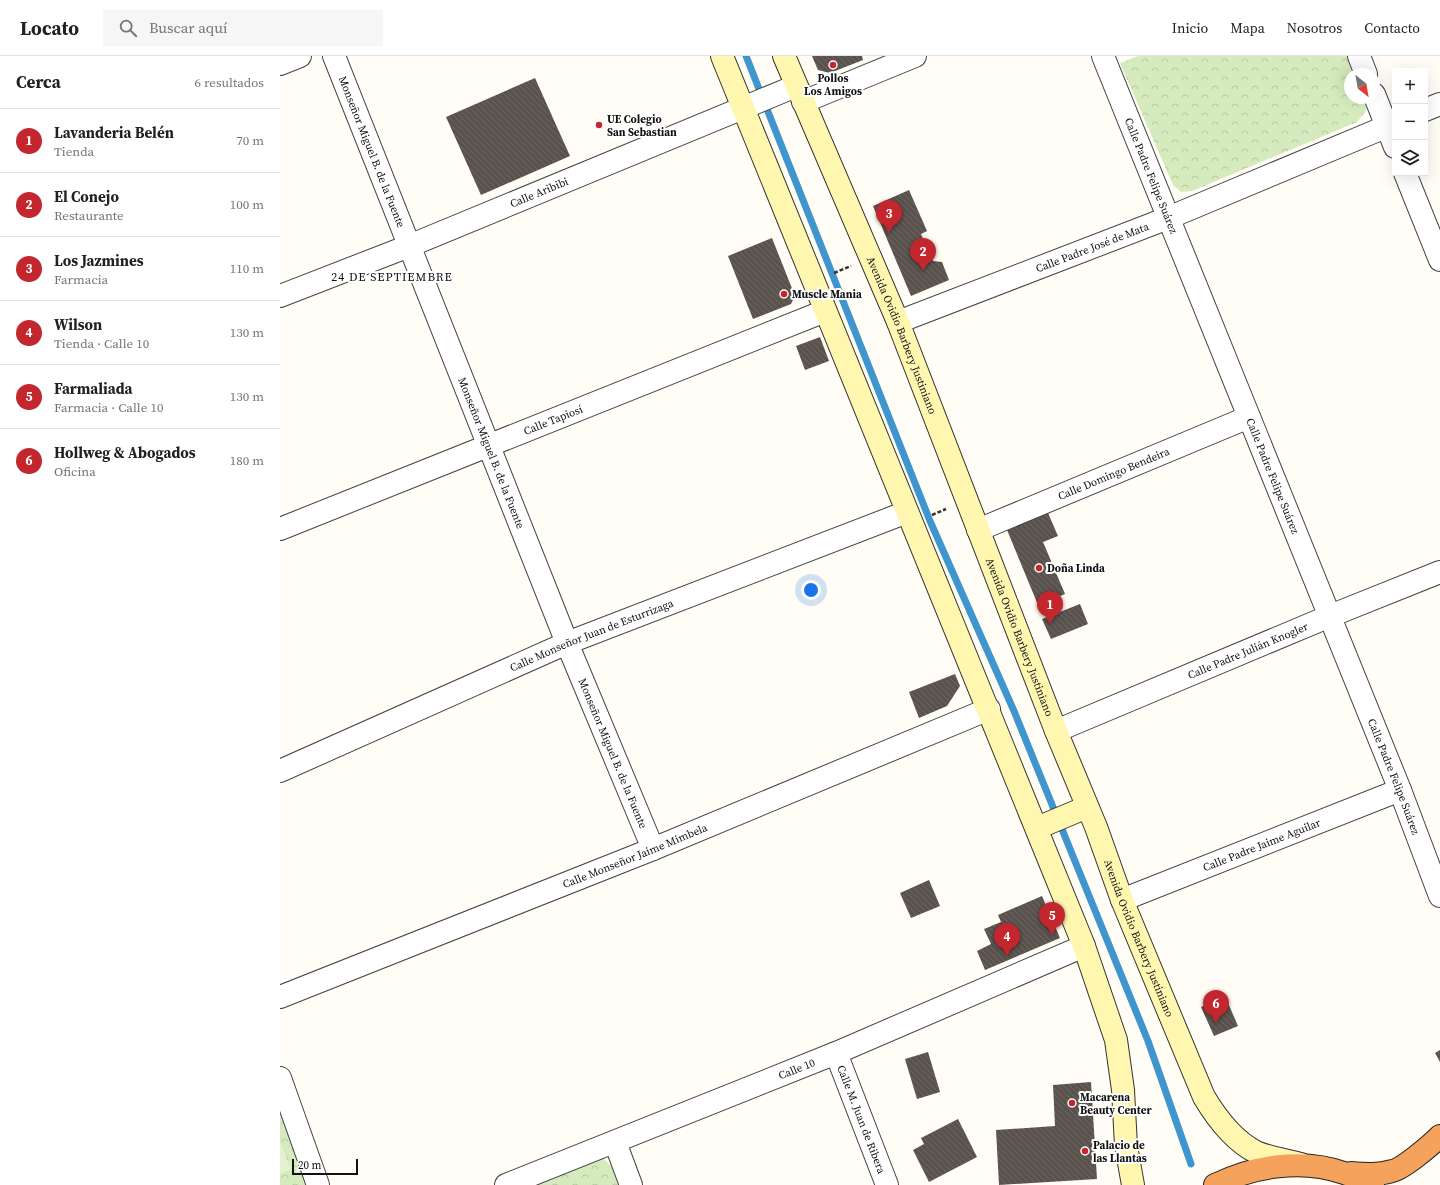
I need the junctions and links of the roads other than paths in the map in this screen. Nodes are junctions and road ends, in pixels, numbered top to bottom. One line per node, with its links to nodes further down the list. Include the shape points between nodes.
1 (300, 56): 8 (street)
2 (334, 56): 19 (street, Monseñor Miguel B. de la Fuente)
3 (722, 56): 13 (street)
4 (784, 56): 10 (street, Avenida Ovidio Barbery Justiniano)
5 (915, 56): 10 (street, Calle Aribibi)
6 (1359, 56): 9 (street)
7 (1105, 57): 18 (street, Calle Padre Felipe Suárez)
8 (280, 64)
9 (1364, 68)
10 (795, 93): 13 (street, Calle Aribibi); 23 (street, Avenida Ovidio Barbery Justiniano)
11 (1379, 104): 15 (street)
12 (1440, 104): 14 (street)
13 (748, 106): 19 (street, Calle Aribibi); 22 (street)
14 (1428, 109)
15 (1391, 125): 16 (street); 18 (street, Calle Padre José de Mata)
16 (1394, 140)
17 (1406, 176): 20 (street)
18 (1168, 218): 23 (street, Calle Padre José de Mata); 24 (street, Calle Padre Felipe Suárez)
19 (409, 246): 21 (street, Calle Aribibi); 25 (street, Monseñor Miguel B. de la Fuente)
20 (1440, 260)
21 (280, 296)
22 (825, 311): 25 (street, Calle Tapiosí); 26 (street)
23 (898, 322): 28 (street, Avenida Ovidio Barbery Justiniano)
24 (1249, 417): 28 (street, Calle Domingo Bendeira); 30 (street, Calle Padre Felipe Suárez)
25 (488, 445): 27 (street, Calle Tapiosí); 31 (street, Monseñor Miguel B. de la Fuente)
26 (907, 512): 31 (street, Calle Monseñor Juan de Esturrizaga); 32 (street)
27 (280, 529)
28 (978, 530): 33 (street, Avenida Ovidio Barbery Justiniano)
29 (1440, 572): 30 (street, Calle Padre Julián Knogler)
30 (1330, 616): 33 (street, Calle Padre Julián Knogler); 35 (street, Calle Padre Felipe Suárez)
31 (567, 643): 34 (street, Calle Monseñor Juan de Esturrizaga); 38 (street, Monseñor Miguel B. de la Fuente)
32 (989, 709): 37 (street); 38 (street, Calle Monseñor Jaime Mimbela)
33 (1056, 731): 36 (street, Avenida Ovidio Barbery Justiniano)
34 (280, 771)
35 (1400, 790): 39 (street, Calle Padre Felipe Suárez); 40 (street, Calle Padre Jaime Aguilar)
36 (1084, 809): 37 (street); 40 (street, Avenida Ovidio Barbery Justiniano)
37 (1040, 827): 41 (street)
38 (652, 850): 42 (street, Calle Monseñor Jaime Mimbela)
39 (1440, 896)
40 (1122, 900): 47 (street, Avenida Ovidio Barbery Justiniano, via 1204,1097 1212,1110 1235,1136 1256,1152)
41 (1084, 946): 43 (street, Calle 10); 53 (street, via 1116,1040 1123,1090 1126,1146)
42 (280, 997)
43 (836, 1053): 46 (street, Calle 10); 52 (street, Calle M. Juan de Ribera)
44 (280, 1078): 49 (street)
45 (1440, 1136): 48 (highway, via 1394,1171 1372,1174)
46 (615, 1142): 50 (street, Calle 10); 51 (street)
47 (1310, 1166): 48 (highway); 54 (highway, via 1254,1170)
48 (1344, 1173): 55 (highway)
49 (318, 1185)
50 (506, 1185)
51 (631, 1185)
52 (887, 1185)
53 (1133, 1185)
54 (1215, 1185)
55 (1373, 1185)

